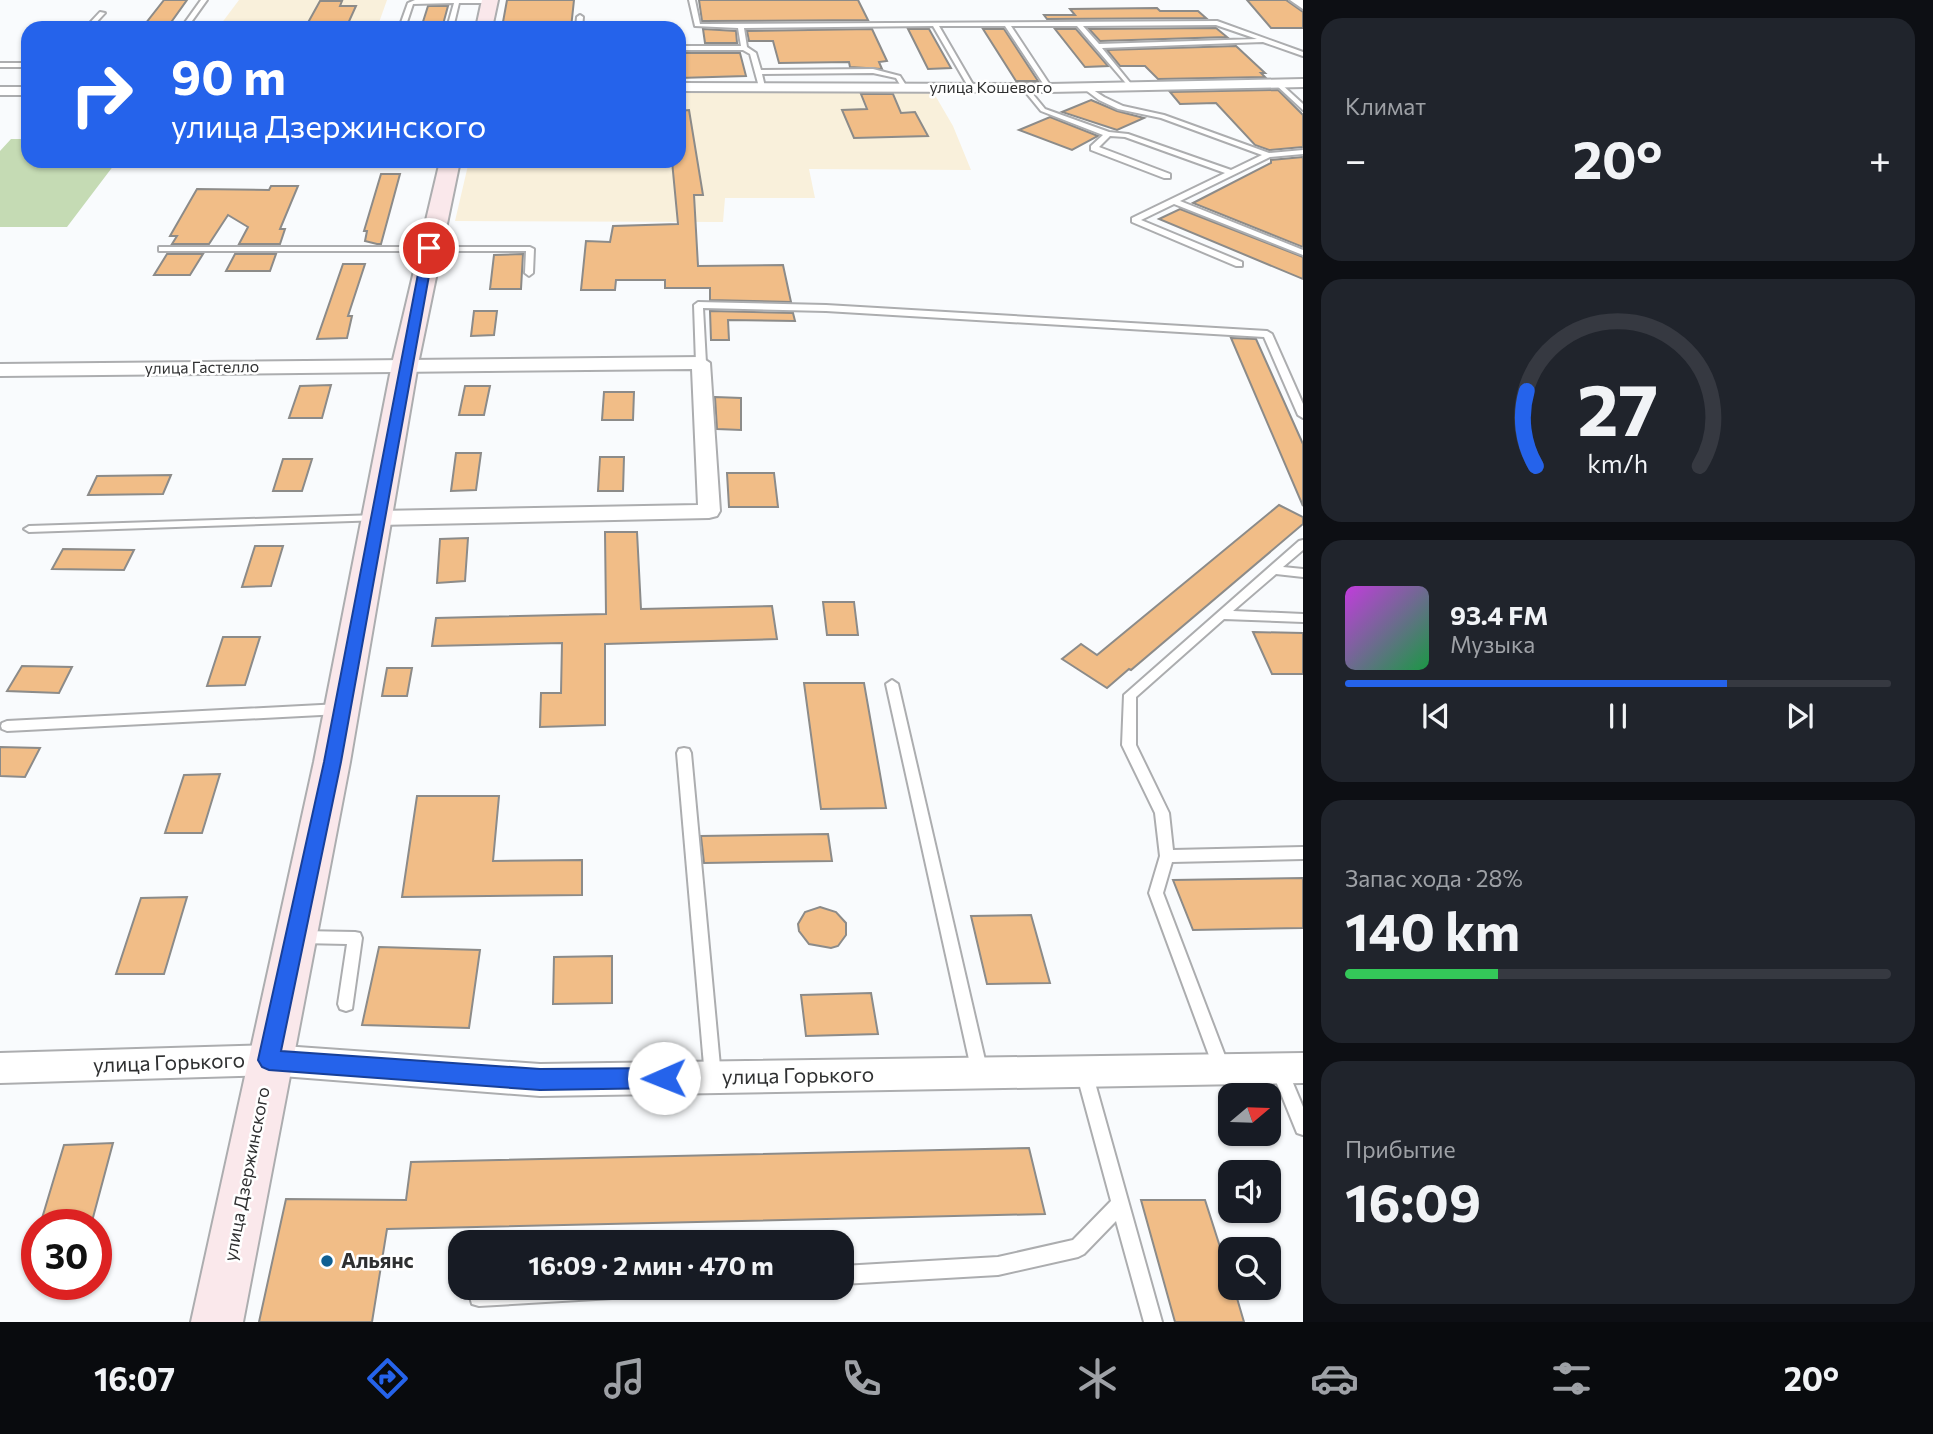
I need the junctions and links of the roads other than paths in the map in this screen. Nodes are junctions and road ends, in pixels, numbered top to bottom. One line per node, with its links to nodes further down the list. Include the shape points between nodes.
1 (204, 0): 10 (lane)
2 (490, 0): 5 (lane); 13 (street)
3 (692, 0): 18 (lane, via 697,25)
4 (1296, 0): 6 (street)
5 (457, 1): 11 (lane, via 411,3); 12 (lane)
6 (1303, 6)
7 (102, 13): 9 (lane)
8 (580, 17): 14 (lane)
9 (95, 21)
10 (189, 21)
11 (405, 21)
12 (452, 21)
13 (486, 21)
14 (580, 21)
15 (1079, 23): 17 (lane); 19 (lane, via 1217,23); 20 (lane)
16 (934, 24): 17 (lane); 18 (lane); 34 (lane)
17 (1007, 24): 36 (lane)
18 (741, 26): 22 (lane)
19 (1268, 41): 20 (lane); 23 (lane)
20 (1096, 46): 29 (lane)
21 (686, 48): 22 (lane)
22 (744, 48): 26 (lane, via 753,53)
23 (1303, 54)
24 (0, 65): 25 (lane)
25 (21, 65)
26 (759, 72): 31 (lane); 33 (lane, via 873,71 898,77)
27 (1277, 83): 28 (street, улица Кошевого); 29 (street, улица Кошевого); 39 (lane)
28 (1303, 83)
29 (1130, 86): 32 (street, улица Кошевого)
30 (686, 87): 31 (street, улица Кошевого)
31 (762, 87): 33 (street, улица Кошевого)
32 (1085, 87): 36 (street, улица Кошевого); 42 (lane, via 1098,99 1162,116)
33 (904, 88): 34 (street, улица Кошевого)
34 (972, 88): 35 (street, улица Кошевого)
35 (1025, 88): 36 (street, улица Кошевого); 40 (lane, via 1043,110)
36 (1049, 88)
37 (0, 91): 38 (street)
38 (21, 91)
39 (1303, 108)
40 (1108, 134): 44 (lane, via 1126,135); 45 (lane, via 1094,148)
41 (1303, 152): 42 (lane)
42 (1268, 155): 44 (lane)
43 (448, 168): 47 (street, улица Дзержинского)
44 (1232, 173): 46 (lane)
45 (1167, 176)
46 (1174, 201): 49 (lane); 50 (lane, via 1135,220)
47 (429, 248): 48 (lane); 51 (lane, via 530,248); 53 (street, улица Дзержинского)
48 (162, 249)
49 (1303, 253)
50 (1239, 264)
51 (529, 273)
52 (701, 363): 53 (street, улица Гастелло); 55 (lane, via 698,305 826,308 1267,334); 56 (street, via 709,511)
53 (405, 364): 54 (street, улица Гастелло); 56 (street, улица Дзержинского)
54 (0, 370)
55 (1303, 415)
56 (377, 518): 57 (lane); 64 (street, улица Дзержинского)
57 (29, 528)
58 (1303, 544): 59 (lane)
59 (1273, 570): 60 (lane); 61 (lane)
60 (1303, 573)
61 (1222, 615): 62 (lane); 68 (lane, via 1130,695 1129,745 1162,813)
62 (1303, 618)
63 (891, 684): 76 (lane)
64 (341, 709): 65 (lane); 69 (street, улица Дзержинского)
65 (6, 726)
66 (684, 753): 77 (lane)
67 (1303, 853): 68 (lane)
68 (1167, 856): 74 (lane, via 1156,893)
69 (297, 937): 70 (lane, via 355,938); 71 (street, улица Дзержинского)
70 (345, 1004)
71 (269, 1060): 72 (street, улица Горького); 77 (street, улица Горького, via 540,1080); 81 (street, улица Дзержинского)
72 (0, 1068)
73 (1291, 1068): 74 (street, улица Горького); 78 (lane)
74 (1222, 1069): 75 (street, улица Горького)
75 (1084, 1072): 76 (street, улица Горького); 79 (lane)
76 (980, 1073): 77 (street, улица Горького)
77 (713, 1077)
78 (1303, 1127)
79 (1120, 1204): 80 (lane, via 1078,1248 998,1265); 82 (lane)
80 (854, 1274)
81 (217, 1322)
82 (1153, 1322)

